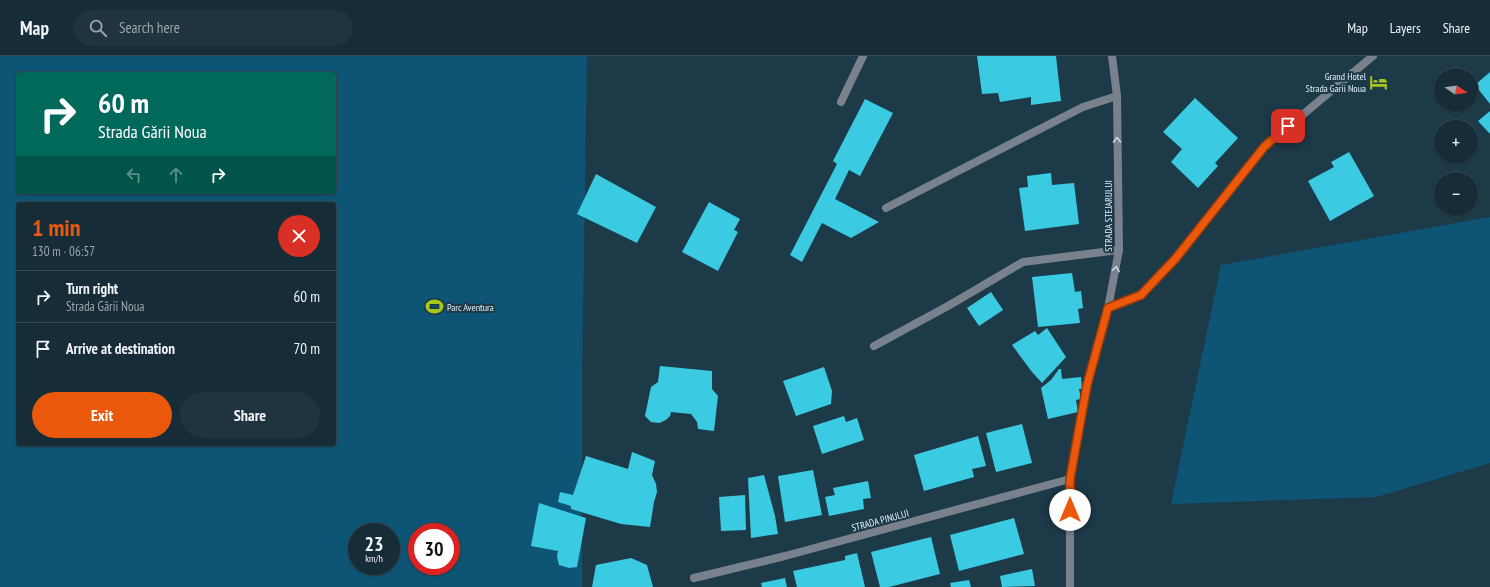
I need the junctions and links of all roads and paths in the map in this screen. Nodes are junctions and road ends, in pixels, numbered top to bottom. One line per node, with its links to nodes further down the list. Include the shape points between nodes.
1 (863, 56): 5 (street)
2 (1112, 56): 4 (street, STRADA STEJARULUI)
3 (1373, 56): 8 (street, via 1264,147 1176,258 1141,295)
4 (1117, 96): 6 (street, via 1083,107); 7 (street, STRADA STEJARULUI, one-way to 4)
5 (841, 102)
6 (886, 208)
7 (1119, 250): 8 (street, STRADA STEJARULUI, one-way to 7); 9 (street, via 1023,262)
8 (1108, 308): 10 (street, STRADA STEJARULUI, via 1087,385)
9 (874, 346)
10 (1070, 479): 11 (street, STRADA PINULUI); 12 (street, STRADA STEJARULUI)
11 (694, 578)
12 (1070, 587)

